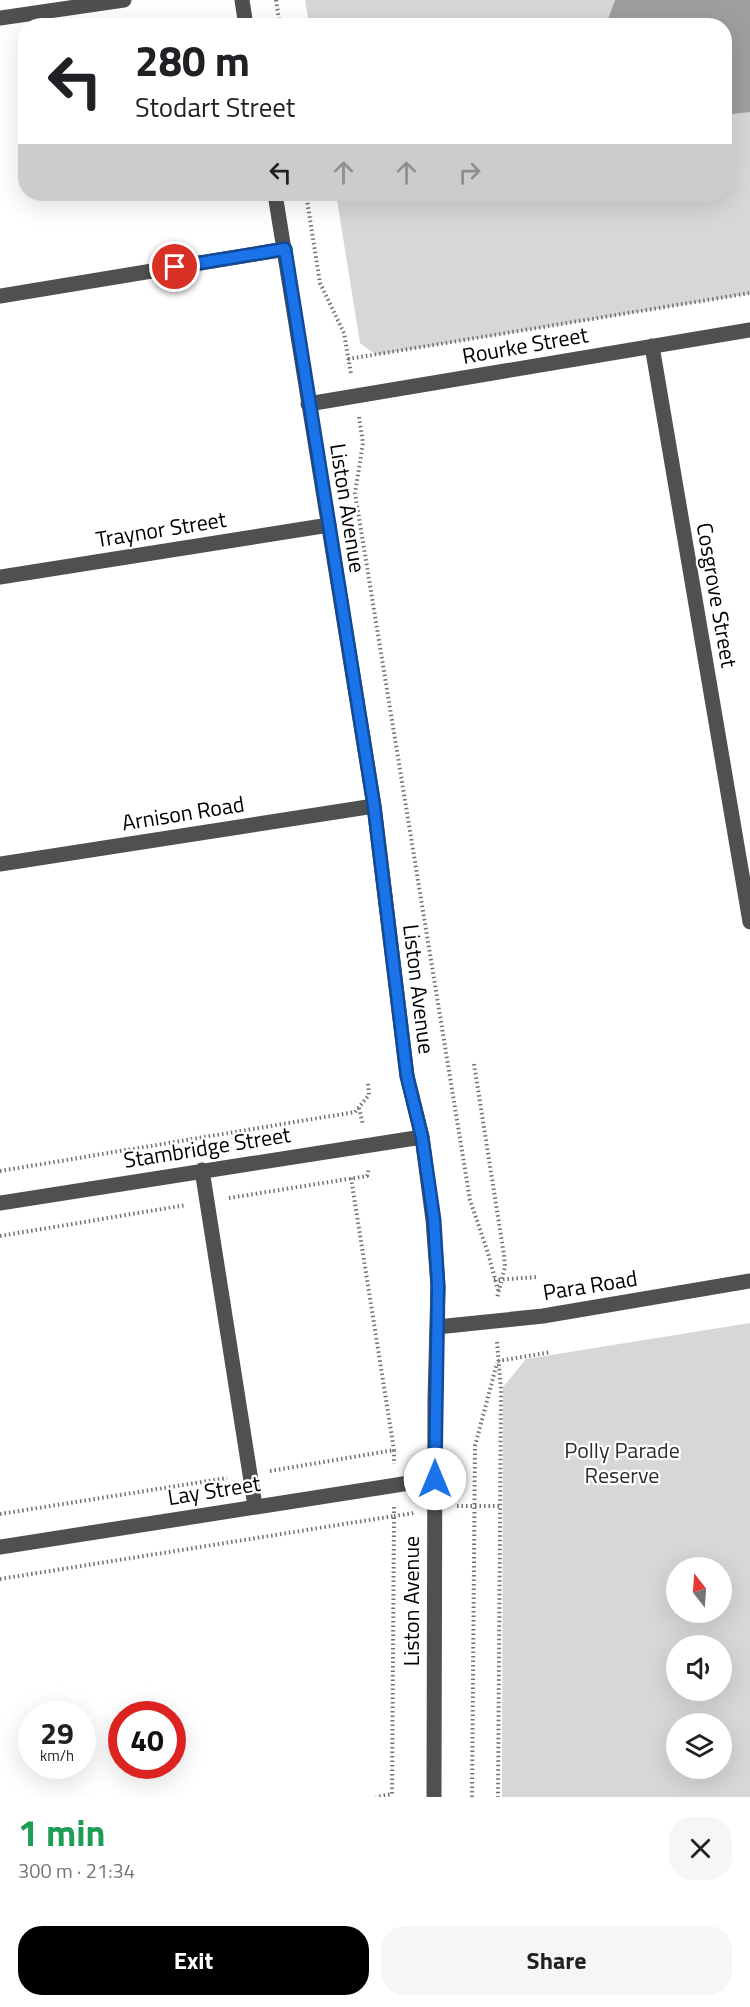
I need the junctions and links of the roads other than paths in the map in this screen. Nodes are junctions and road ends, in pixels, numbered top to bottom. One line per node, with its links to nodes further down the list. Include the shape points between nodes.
1 (124, 0): 3 (street)
2 (242, 0): 5 (street)
3 (27, 7): 4 (street)
4 (0, 18)
5 (245, 18)
6 (276, 201): 7 (street, Liston Avenue)
7 (285, 249): 8 (street); 11 (street, Liston Avenue)
8 (0, 296)
9 (750, 330): 10 (street, Rourke Street)
10 (652, 346): 11 (street, Rourke Street); 16 (street, Cosgrove Street)
11 (308, 404): 12 (street, Liston Avenue)
12 (329, 525): 13 (street, Traynor Street); 14 (street, Liston Avenue)
13 (0, 577)
14 (374, 806): 15 (street, Arnison Road); 17 (street, Liston Avenue, via 407,1076)
15 (0, 864)
16 (750, 922)
17 (422, 1137): 18 (street, Stambridge Street); 21 (street, Liston Avenue, via 437,1256)
18 (202, 1170): 19 (street, Stambridge Street); 23 (street)
19 (0, 1203)
20 (750, 1281): 21 (street, Para Road, via 543,1316)
21 (437, 1328): 22 (street, Liston Avenue)
22 (435, 1479): 23 (street, Lay Street); 25 (street, Liston Avenue)
23 (255, 1506): 24 (street, Lay Street)
24 (0, 1546)
25 (434, 1797)

